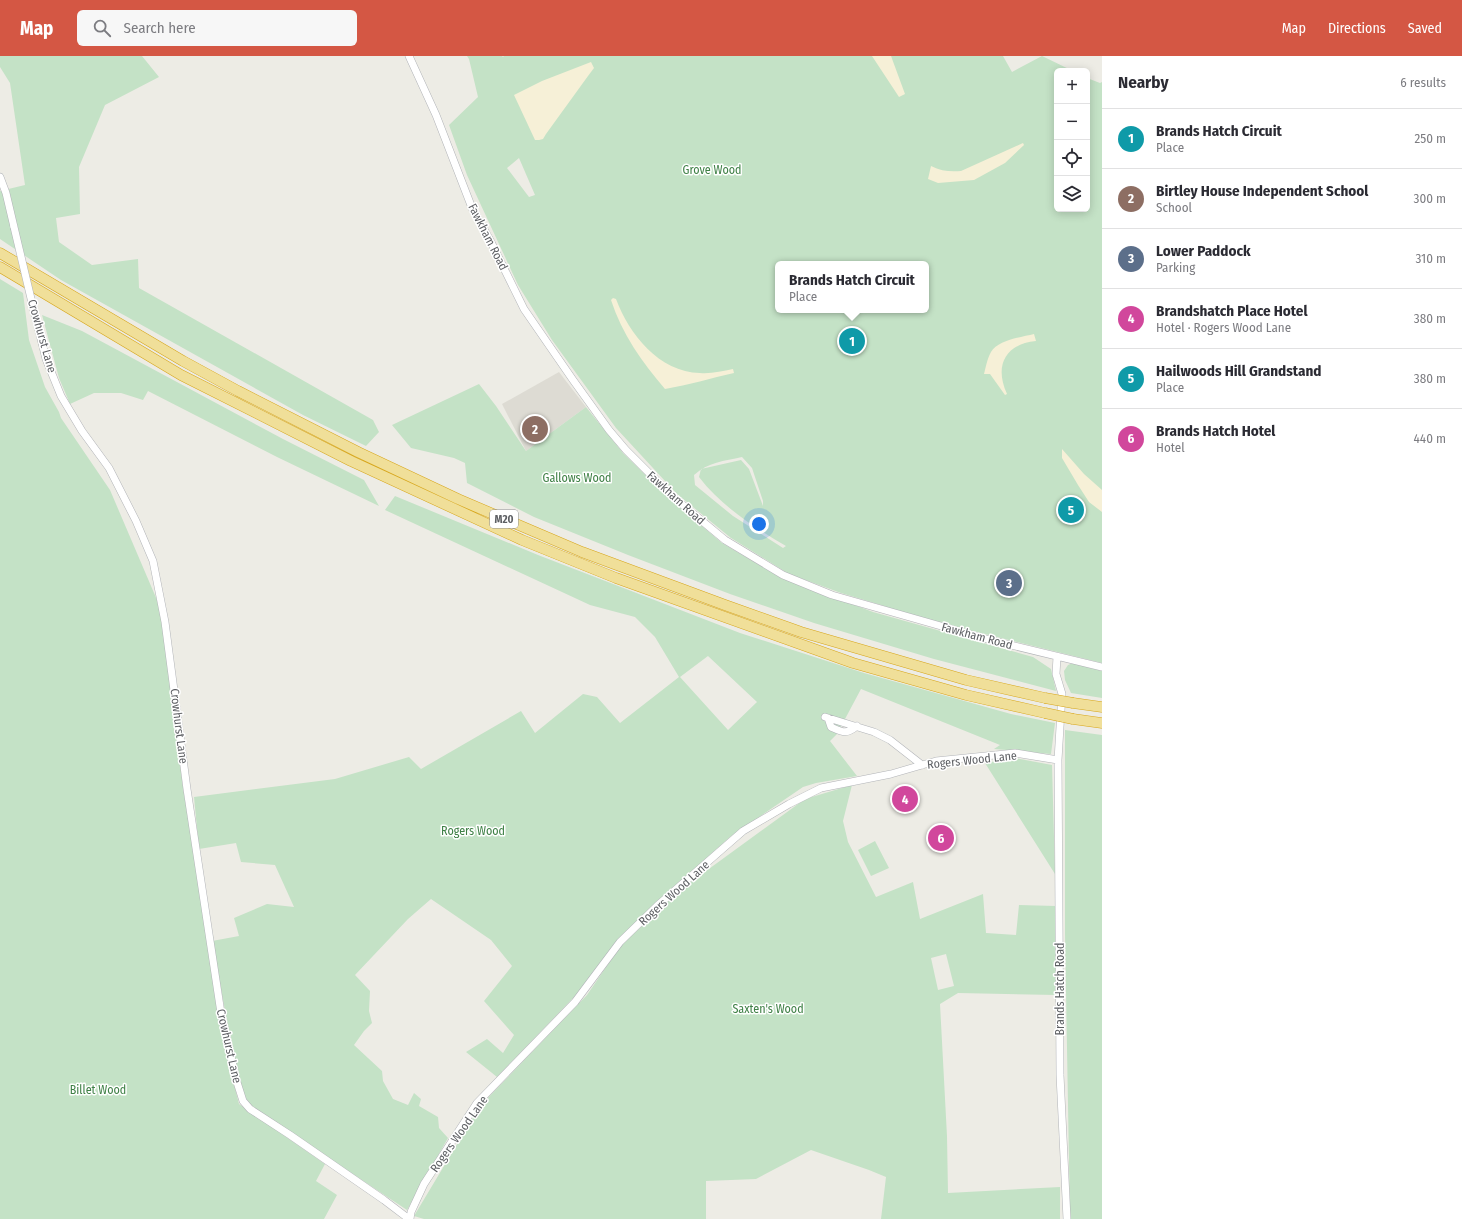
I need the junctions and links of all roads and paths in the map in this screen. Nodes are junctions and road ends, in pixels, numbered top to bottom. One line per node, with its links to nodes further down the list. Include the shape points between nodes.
1 (409, 56): 5 (street, Fawkham Road, via 436,115 472,208 524,308 609,430 672,496 725,540 783,575 832,595)
2 (0, 177): 14 (street, Crowhurst Lane, bridge, via 46,359 61,396 109,468 153,561 166,622 187,789 221,1013 242,1101)
3 (0, 252): 7 (highway, M20, bridge, via 182,361 238,391 365,455 528,529 801,632 966,680)
4 (0, 266): 9 (highway, M20, bridge, via 181,375 351,461 522,540 616,578 853,663 966,695)
5 (1057, 657): 6 (street, Fawkham Road); 11 (street, via 1056,674 1062,694)
6 (1102, 667)
7 (1102, 708)
8 (827, 717): 10 (street, via 831,727 841,732 850,732 857,726 874,732 890,740)
9 (1102, 723)
10 (911, 757): 12 (street); 13 (street)
11 (1058, 760): 12 (street, Rogers Wood Lane, via 1015,753); 15 (street, Brands Hatch Road, via 1060,1076)
12 (922, 765): 13 (street, Rogers Wood Lane)
13 (907, 769): 14 (street, Rogers Wood Lane, via 821,788 789,804 743,831 657,906 620,942 575,1002 477,1103 424,1184)
14 (410, 1219)
15 (1066, 1219)

